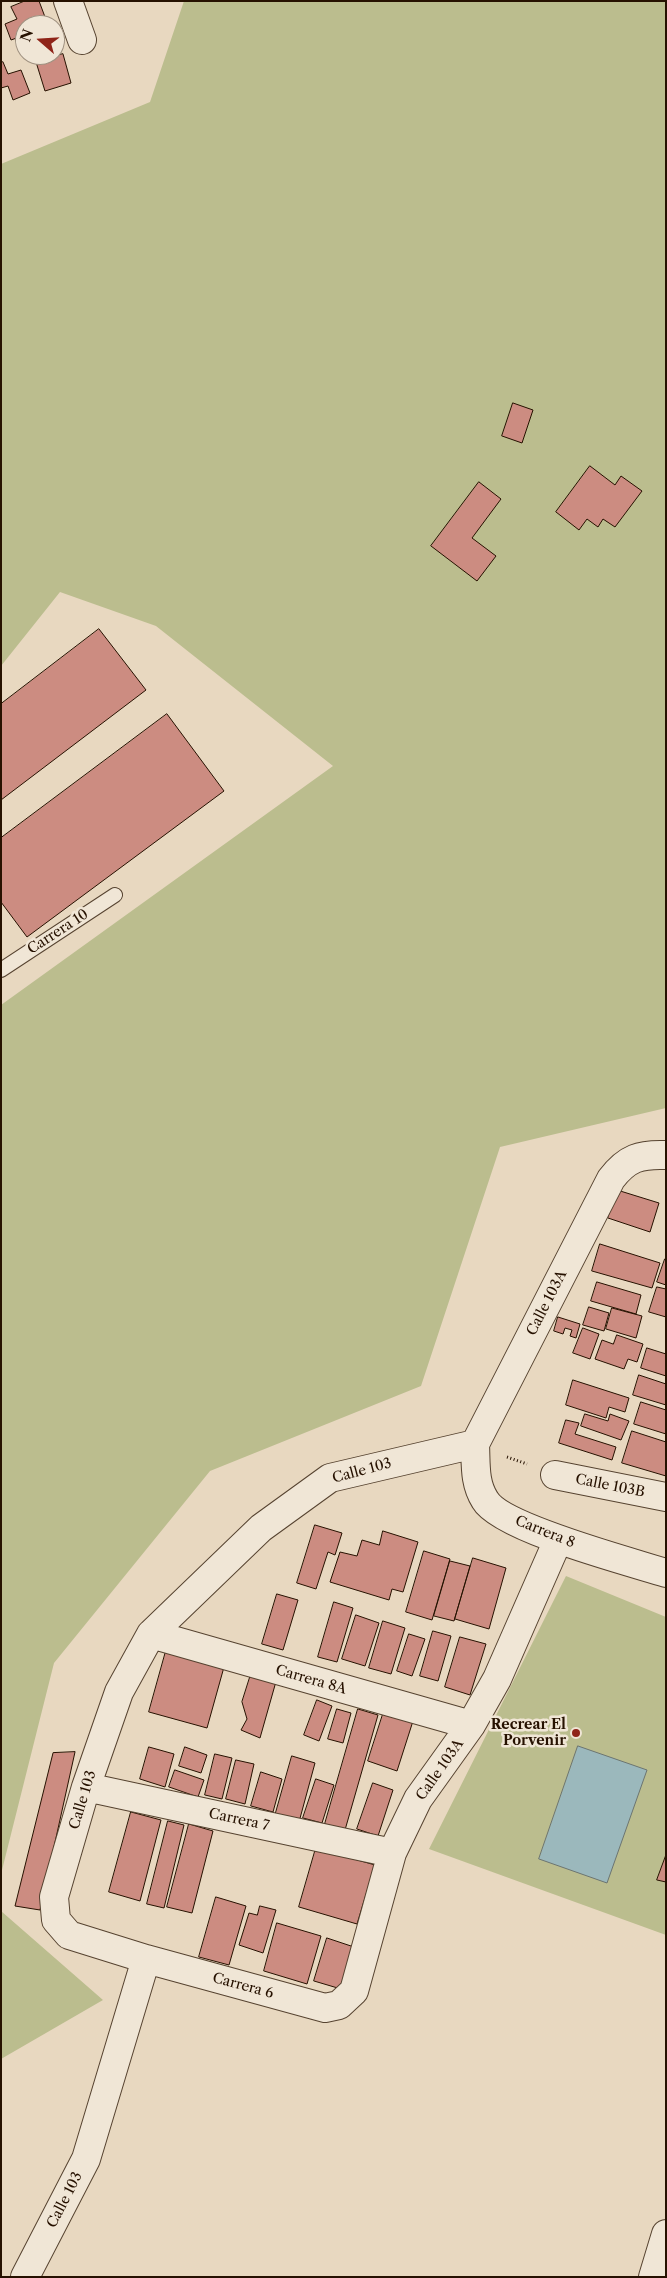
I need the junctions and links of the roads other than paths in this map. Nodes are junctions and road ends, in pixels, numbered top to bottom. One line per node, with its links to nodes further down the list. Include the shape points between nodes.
1 (68, 1): 2 (street)
2 (82, 40)
3 (115, 895): 4 (lane, Carrera 10)
4 (1, 970)
5 (666, 1155): 6 (street, Calle 103A, via 637,1157 622,1165 611,1178)
6 (475, 1444): 9 (street, Carrera 8, via 477,1483 486,1502 513,1521); 11 (street, Calle 103, via 330,1478 261,1528)
7 (555, 1475): 8 (street, Calle 103B)
8 (666, 1497)
9 (558, 1540): 10 (street, Carrera 8); 12 (street, Calle 103A, via 497,1679)
10 (666, 1573)
11 (151, 1634): 12 (street, Carrera 8A); 13 (street, Calle 103, via 118,1692)
12 (471, 1725): 14 (street, Calle 103A, via 418,1800)
13 (86, 1787): 14 (street, Carrera 7); 15 (street, Calle 103, via 54,1897 56,1920 69,1934)
14 (392, 1853): 16 (street, Calle 103A, via 354,1991)
15 (146, 1959): 16 (street, Carrera 6, via 324,2008); 18 (street, Calle 103, via 86,2159)
16 (339, 2005)
17 (666, 2234): 19 (street)
18 (25, 2277)
19 (653, 2277)

